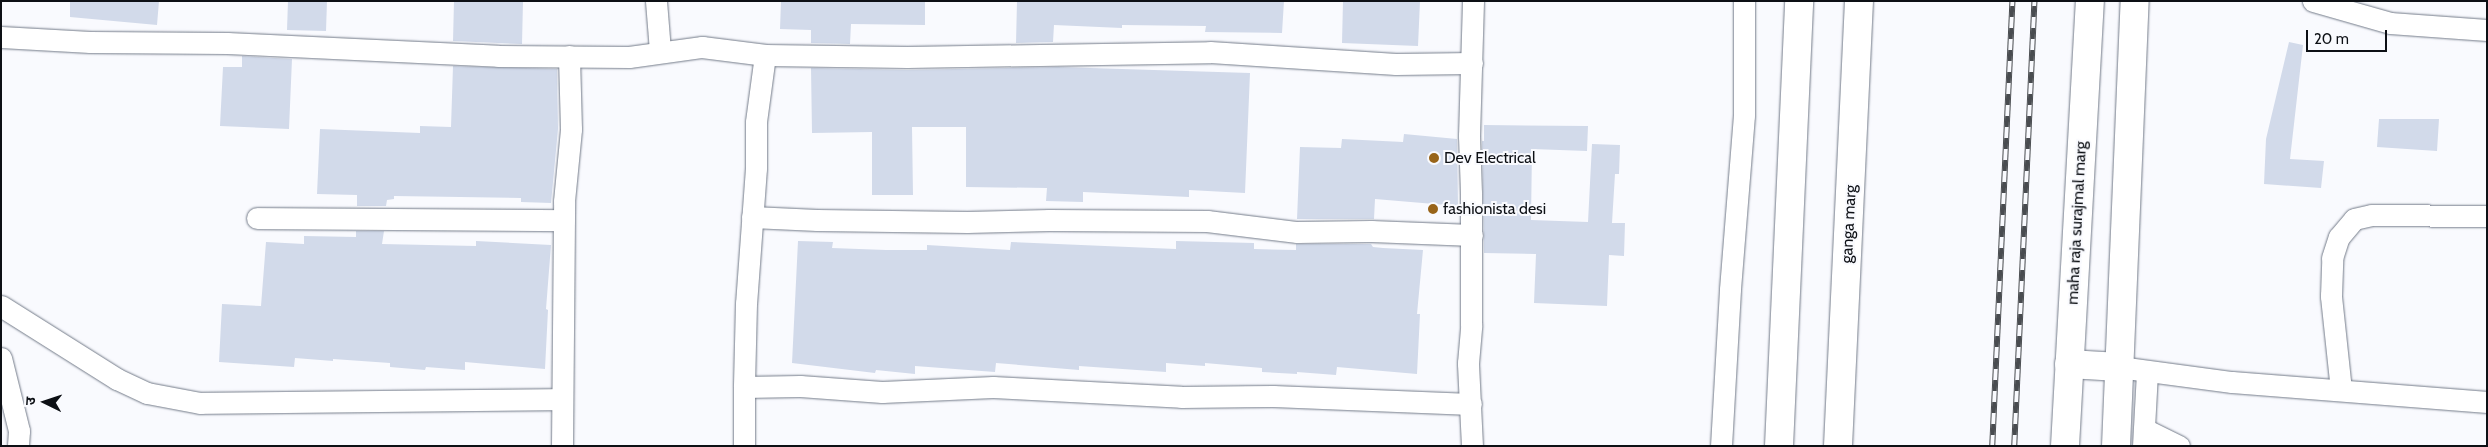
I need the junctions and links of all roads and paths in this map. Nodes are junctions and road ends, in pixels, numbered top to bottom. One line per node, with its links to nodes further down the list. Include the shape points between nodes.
1 (656, 1): 11 (street)
2 (1473, 1): 14 (street)
3 (1744, 1): 35 (street, via 1744,115)
4 (1799, 1): 36 (street)
5 (1859, 1): 37 (street, ganga marg)
6 (2090, 1): 22 (street, maha raja surajmal marg)
7 (2135, 1): 23 (street)
8 (2313, 1): 9 (street, via 2390,23)
9 (2487, 30)
10 (1, 37): 13 (street)
11 (660, 51): 12 (street, via 702,48); 13 (street, via 629,57)
12 (766, 55): 14 (street, via 908,57 1210,52 1386,63); 16 (street, via 756,122)
13 (569, 56): 18 (street, via 571,129)
14 (1472, 63): 19 (street, via 1469,136)
15 (2487, 216): 26 (street, via 2372,215 2354,220 2339,237 2332,258 2331,296)
16 (752, 217): 19 (street, via 967,222 1207,221 1297,232); 25 (street)
17 (257, 218): 18 (street)
18 (564, 220): 27 (street)
19 (1472, 235): 29 (street, via 1468,363)
20 (1, 306): 27 (street, via 117,379 147,393 200,403)
21 (1, 358): 31 (street, via 19,431)
22 (2069, 364): 23 (street); 38 (street, maha raja surajmal marg)
23 (2120, 367): 24 (street); 39 (street)
24 (2147, 371): 26 (street, via 2232,382); 30 (street)
25 (744, 387): 29 (street, via 800,386 882,392 992,387 1180,397 1273,396); 33 (street)
26 (2341, 390): 28 (street)
27 (561, 399): 32 (street)
28 (2487, 402)
29 (1471, 404): 34 (street)
30 (2144, 437): 40 (street)
31 (18, 446)
32 (562, 446)
33 (744, 446)
34 (1472, 446)
35 (1721, 446)
36 (1779, 446)
37 (1838, 446)
38 (2065, 446)
39 (2116, 446)
40 (2178, 446)

